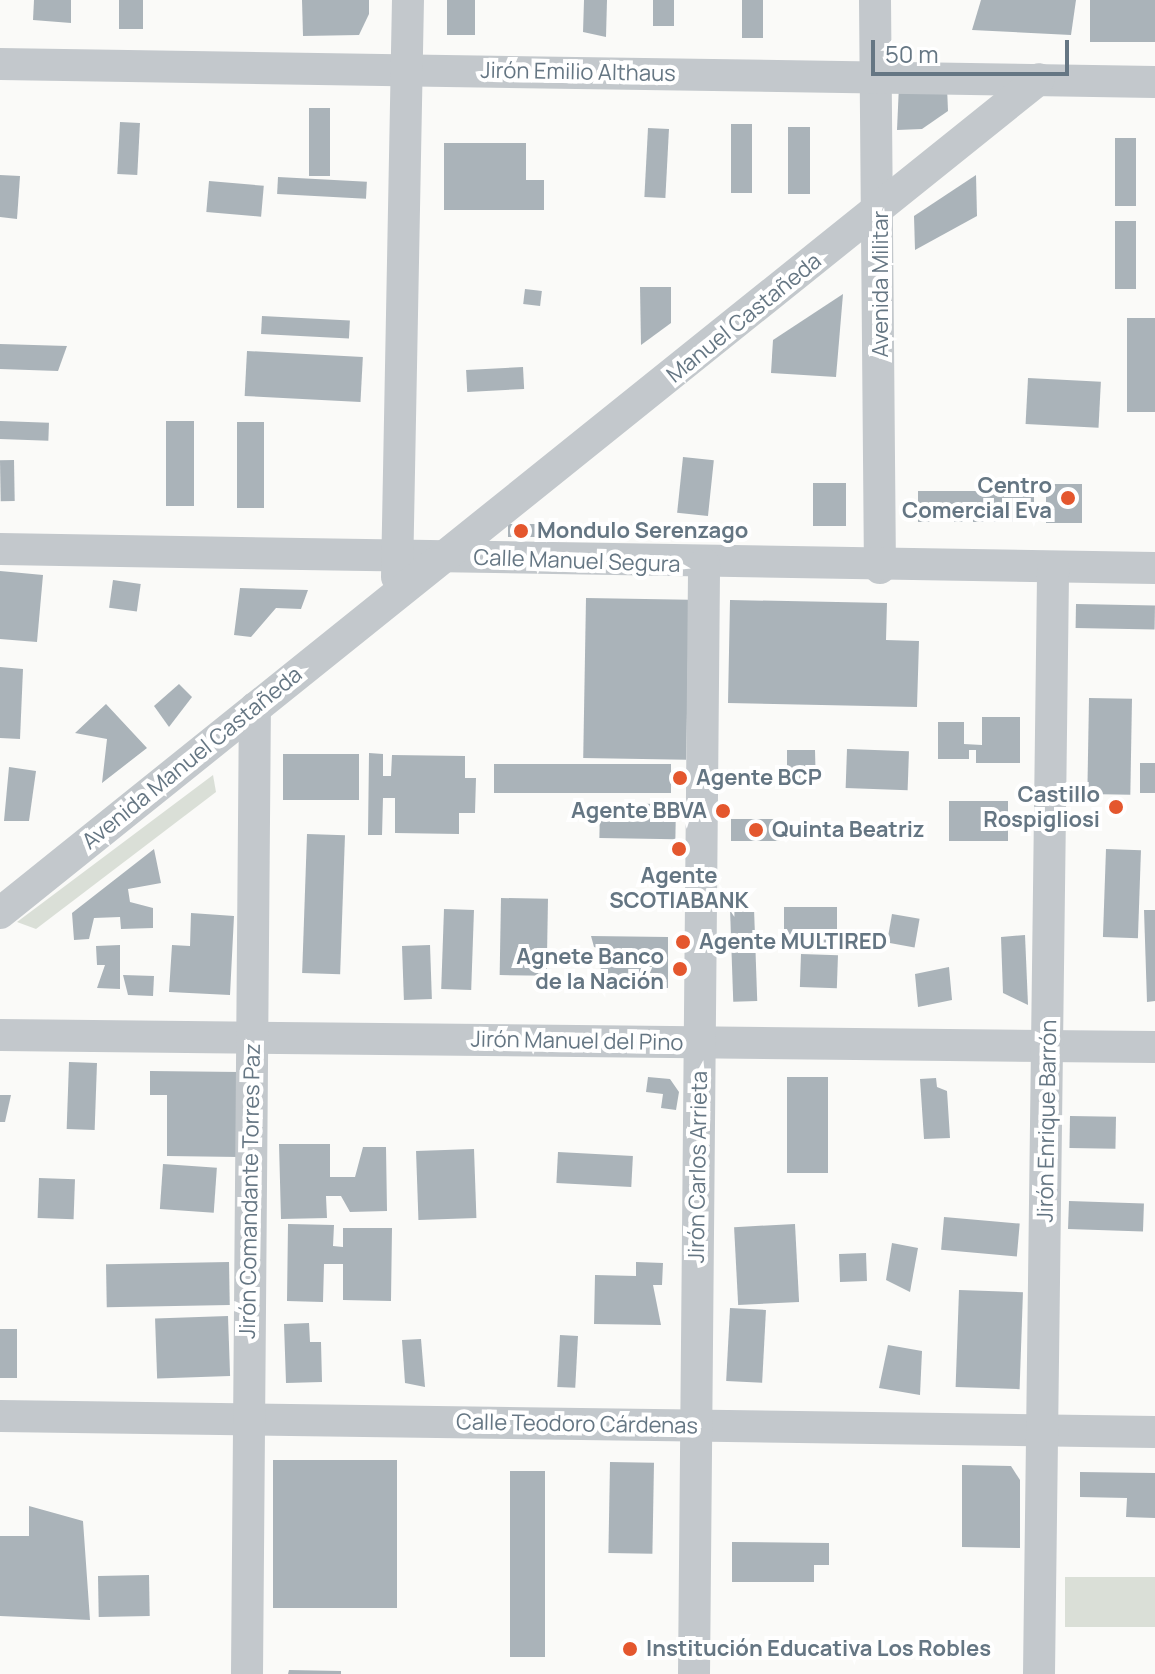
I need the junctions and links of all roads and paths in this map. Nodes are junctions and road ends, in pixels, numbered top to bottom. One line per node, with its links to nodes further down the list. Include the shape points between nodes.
1 (408, 0): 4 (street)
2 (875, 0): 5 (street, Avenida Militar)
3 (0, 64): 4 (street, Jirón Emilio Althaus)
4 (406, 70): 5 (street, Jirón Emilio Althaus); 10 (street)
5 (874, 76): 6 (street, Jirón Emilio Althaus); 8 (street, Avenida Militar)
6 (1039, 79): 7 (street, Jirón Emilio Althaus); 8 (street, Manuel Castañeda)
7 (1155, 82)
8 (882, 207): 11 (street, Manuel Castañeda); 13 (street, Avenida Militar)
9 (0, 549): 10 (street, Calle Manuel Segura)
10 (397, 558): 11 (street, Calle Manuel Segura); 16 (street)
11 (448, 558): 12 (street, Calle Manuel Segura); 16 (street, Avenida Manuel Castañeda)
12 (704, 564): 13 (street, Calle Manuel Segura); 21 (street, Jirón Carlos Arrieta)
13 (880, 568): 14 (street, Calle Manuel Segura)
14 (1053, 568): 15 (street, Calle Manuel Segura); 22 (street, Jirón Enrique Barrón)
15 (1155, 568)
16 (385, 604): 17 (street, Avenida Manuel Castañeda)
17 (255, 708): 18 (street, Avenida Manuel Castañeda); 20 (street, Jirón Comandante Torres Paz)
18 (0, 913)
19 (0, 1035): 20 (street, Jirón Manuel del Pino)
20 (253, 1038): 21 (street, Jirón Manuel del Pino); 25 (street, Jirón Comandante Torres Paz)
21 (700, 1043): 22 (street, Jirón Manuel del Pino); 26 (street, Jirón Carlos Arrieta)
22 (1048, 1046): 23 (street, Jirón Manuel del Pino); 27 (street, Jirón Enrique Barrón)
23 (1155, 1047)
24 (0, 1416): 25 (street, Calle Teodoro Cárdenas)
25 (246, 1420): 26 (street, Calle Teodoro Cárdenas); 29 (street, Jirón Comandante Torres Paz)
26 (696, 1426): 27 (street, Calle Teodoro Cárdenas); 30 (street, Jirón Carlos Arrieta)
27 (1043, 1431): 28 (street, Calle Teodoro Cárdenas); 31 (street, Jirón Enrique Barrón)
28 (1155, 1432)
29 (247, 1674)
30 (694, 1674)
31 (1039, 1674)

